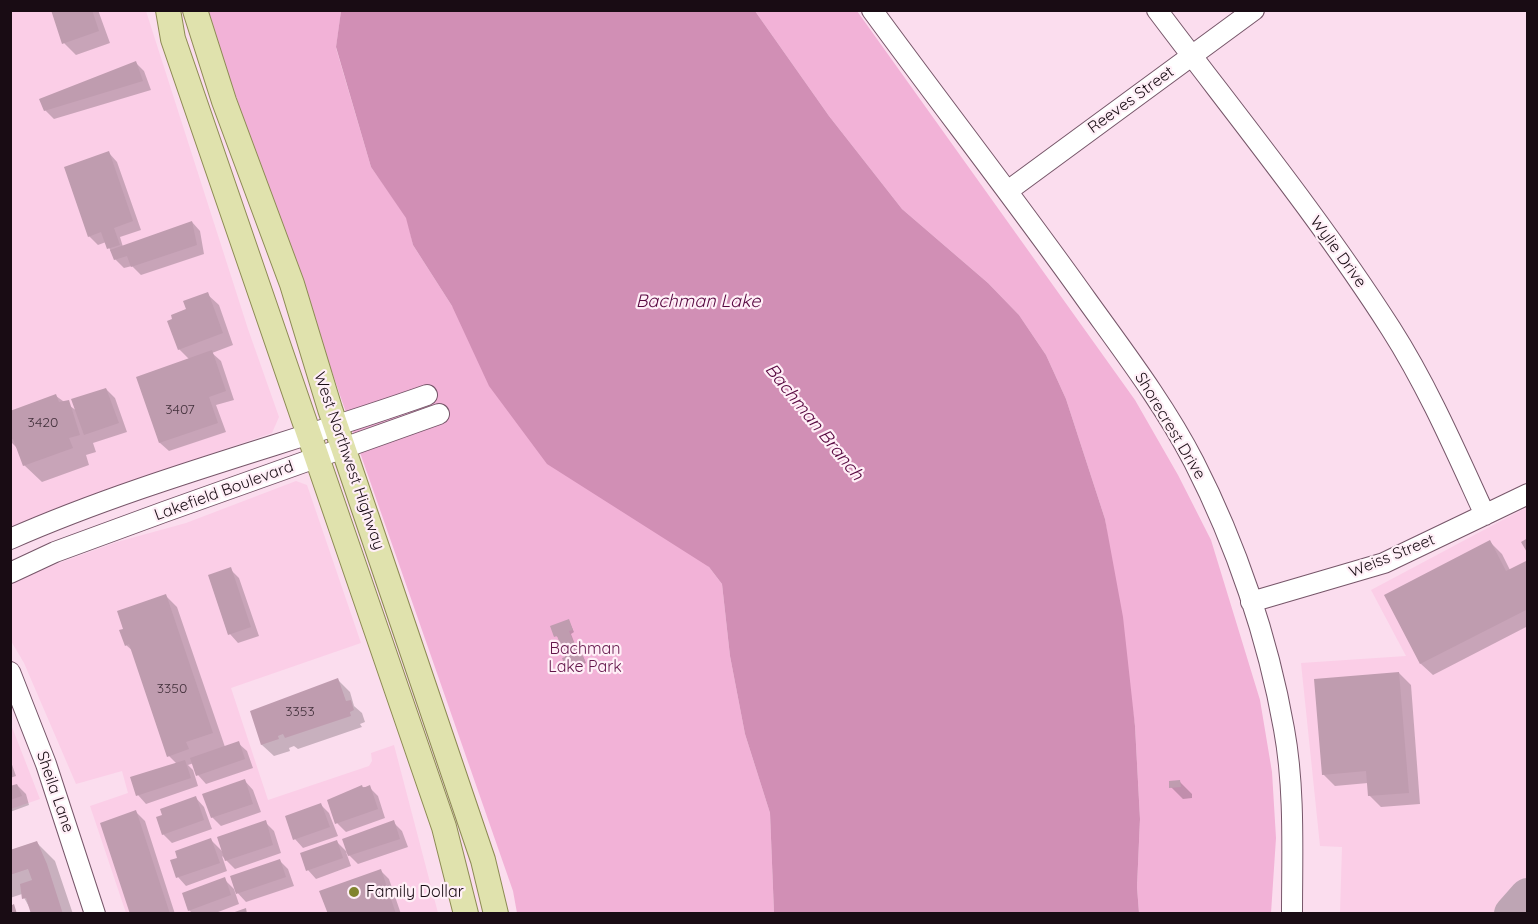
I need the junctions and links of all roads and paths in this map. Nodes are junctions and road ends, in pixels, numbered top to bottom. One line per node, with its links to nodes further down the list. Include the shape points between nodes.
1 (168, 10): 6 (main road, West Northwest Highway)
2 (195, 10): 8 (main road, West Northwest Highway)
3 (872, 10): 9 (street, Shorecrest Drive)
4 (1157, 10): 7 (street, Wylie Drive)
5 (1254, 10): 7 (street, Reeves Street)
6 (173, 39): 8 (main road, via 186,41); 10 (main road, West Northwest Highway)
7 (1191, 56): 9 (street, Reeves Street); 19 (street, Wylie Drive, via 1350,267 1391,330 1428,393)
8 (224, 101): 11 (main road, West Northwest Highway)
9 (1008, 190): 22 (street, Shorecrest Drive, via 1158,400 1208,489)
10 (230, 206): 11 (main road, via 240,209 257,228 274,275); 15 (main road, West Northwest Highway)
11 (292, 284): 14 (main road, West Northwest Highway)
12 (427, 395): 14 (street, Lakefield Boulevard)
13 (440, 414): 14 (street, Lakefield Boulevard)
14 (340, 437): 15 (street, Lakefield Boulevard); 25 (main road, West Northwest Highway)
15 (312, 447): 16 (street, Lakefield Boulevard); 18 (street, Lakefield Boulevard); 24 (main road, West Northwest Highway)
16 (156, 485): 18 (street); 20 (street, Lakefield Boulevard)
17 (1527, 494): 19 (street, Weiss Street)
18 (164, 512): 21 (street, Lakefield Boulevard)
19 (1485, 515): 22 (street, Weiss Street, via 1384,563)
20 (10, 539)
21 (10, 573)
22 (1251, 602): 29 (street, Shorecrest Drive, via 1284,730 1292,816)
23 (10, 672): 26 (street, Sheila Lane, via 46,764)
24 (419, 752): 25 (main road, via 438,763); 27 (main road, West Northwest Highway, via 444,827)
25 (483, 860): 28 (main road, West Northwest Highway)
26 (95, 914)
27 (466, 914)
28 (496, 914)
29 (1292, 914)

